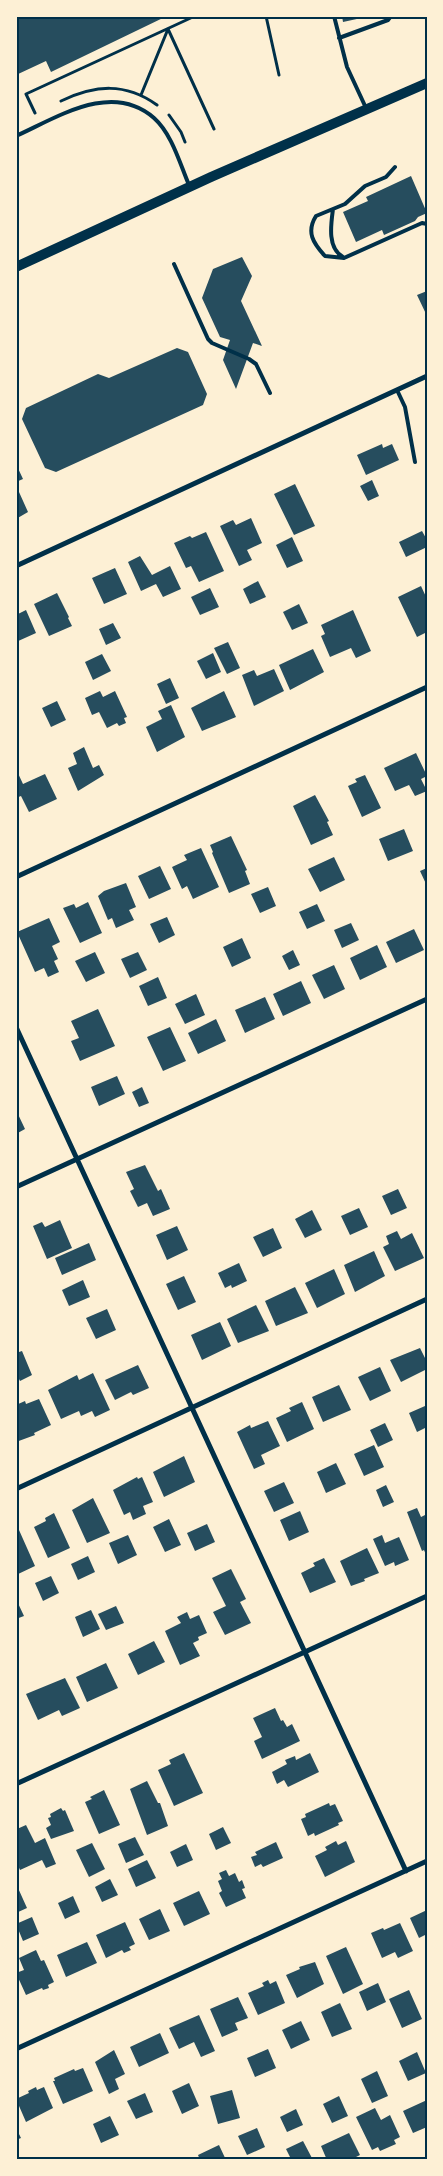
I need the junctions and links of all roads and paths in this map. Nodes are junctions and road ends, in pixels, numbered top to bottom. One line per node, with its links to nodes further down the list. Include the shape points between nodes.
1 (195, 16): 5 (path)
2 (266, 16): 7 (path)
3 (334, 16): 6 (lane)
4 (391, 16): 6 (lane, via 388,20)
5 (168, 29): 9 (path); 11 (path, via 26,94); 12 (path)
6 (339, 38): 10 (lane)
7 (279, 75)
8 (427, 83): 10 (main road)
9 (141, 95)
10 (366, 110): 15 (main road)
11 (35, 113)
12 (214, 129)
13 (16, 136): 15 (lane, via 84,105 120,102 137,107 155,118 166,134)
14 (395, 168): 16 (lane, via 386,177 365,186 345,204)
15 (190, 187): 20 (main road)
16 (333, 209): 18 (lane, via 334,247); 18 (lane, via 316,216 310,231 325,256)
17 (427, 224): 18 (lane, via 422,223)
18 (344, 258)
19 (174, 264): 23 (lane, via 208,339 256,364)
20 (16, 267)
21 (427, 376): 22 (street)
22 (397, 390): 24 (lane, via 404,407); 25 (street)
23 (270, 393)
24 (415, 462)
25 (16, 566)
26 (427, 687): 27 (street)
27 (16, 877)
28 (427, 999): 30 (street)
29 (16, 1027): 30 (street)
30 (78, 1159): 31 (street); 33 (street)
31 (16, 1187)
32 (427, 1299): 33 (street)
33 (192, 1408): 34 (street); 36 (street)
34 (16, 1489)
35 (427, 1596): 36 (street)
36 (304, 1652): 37 (street); 39 (street)
37 (16, 1784)
38 (427, 1861): 39 (street)
39 (406, 1870): 40 (street)
40 (16, 2050)

